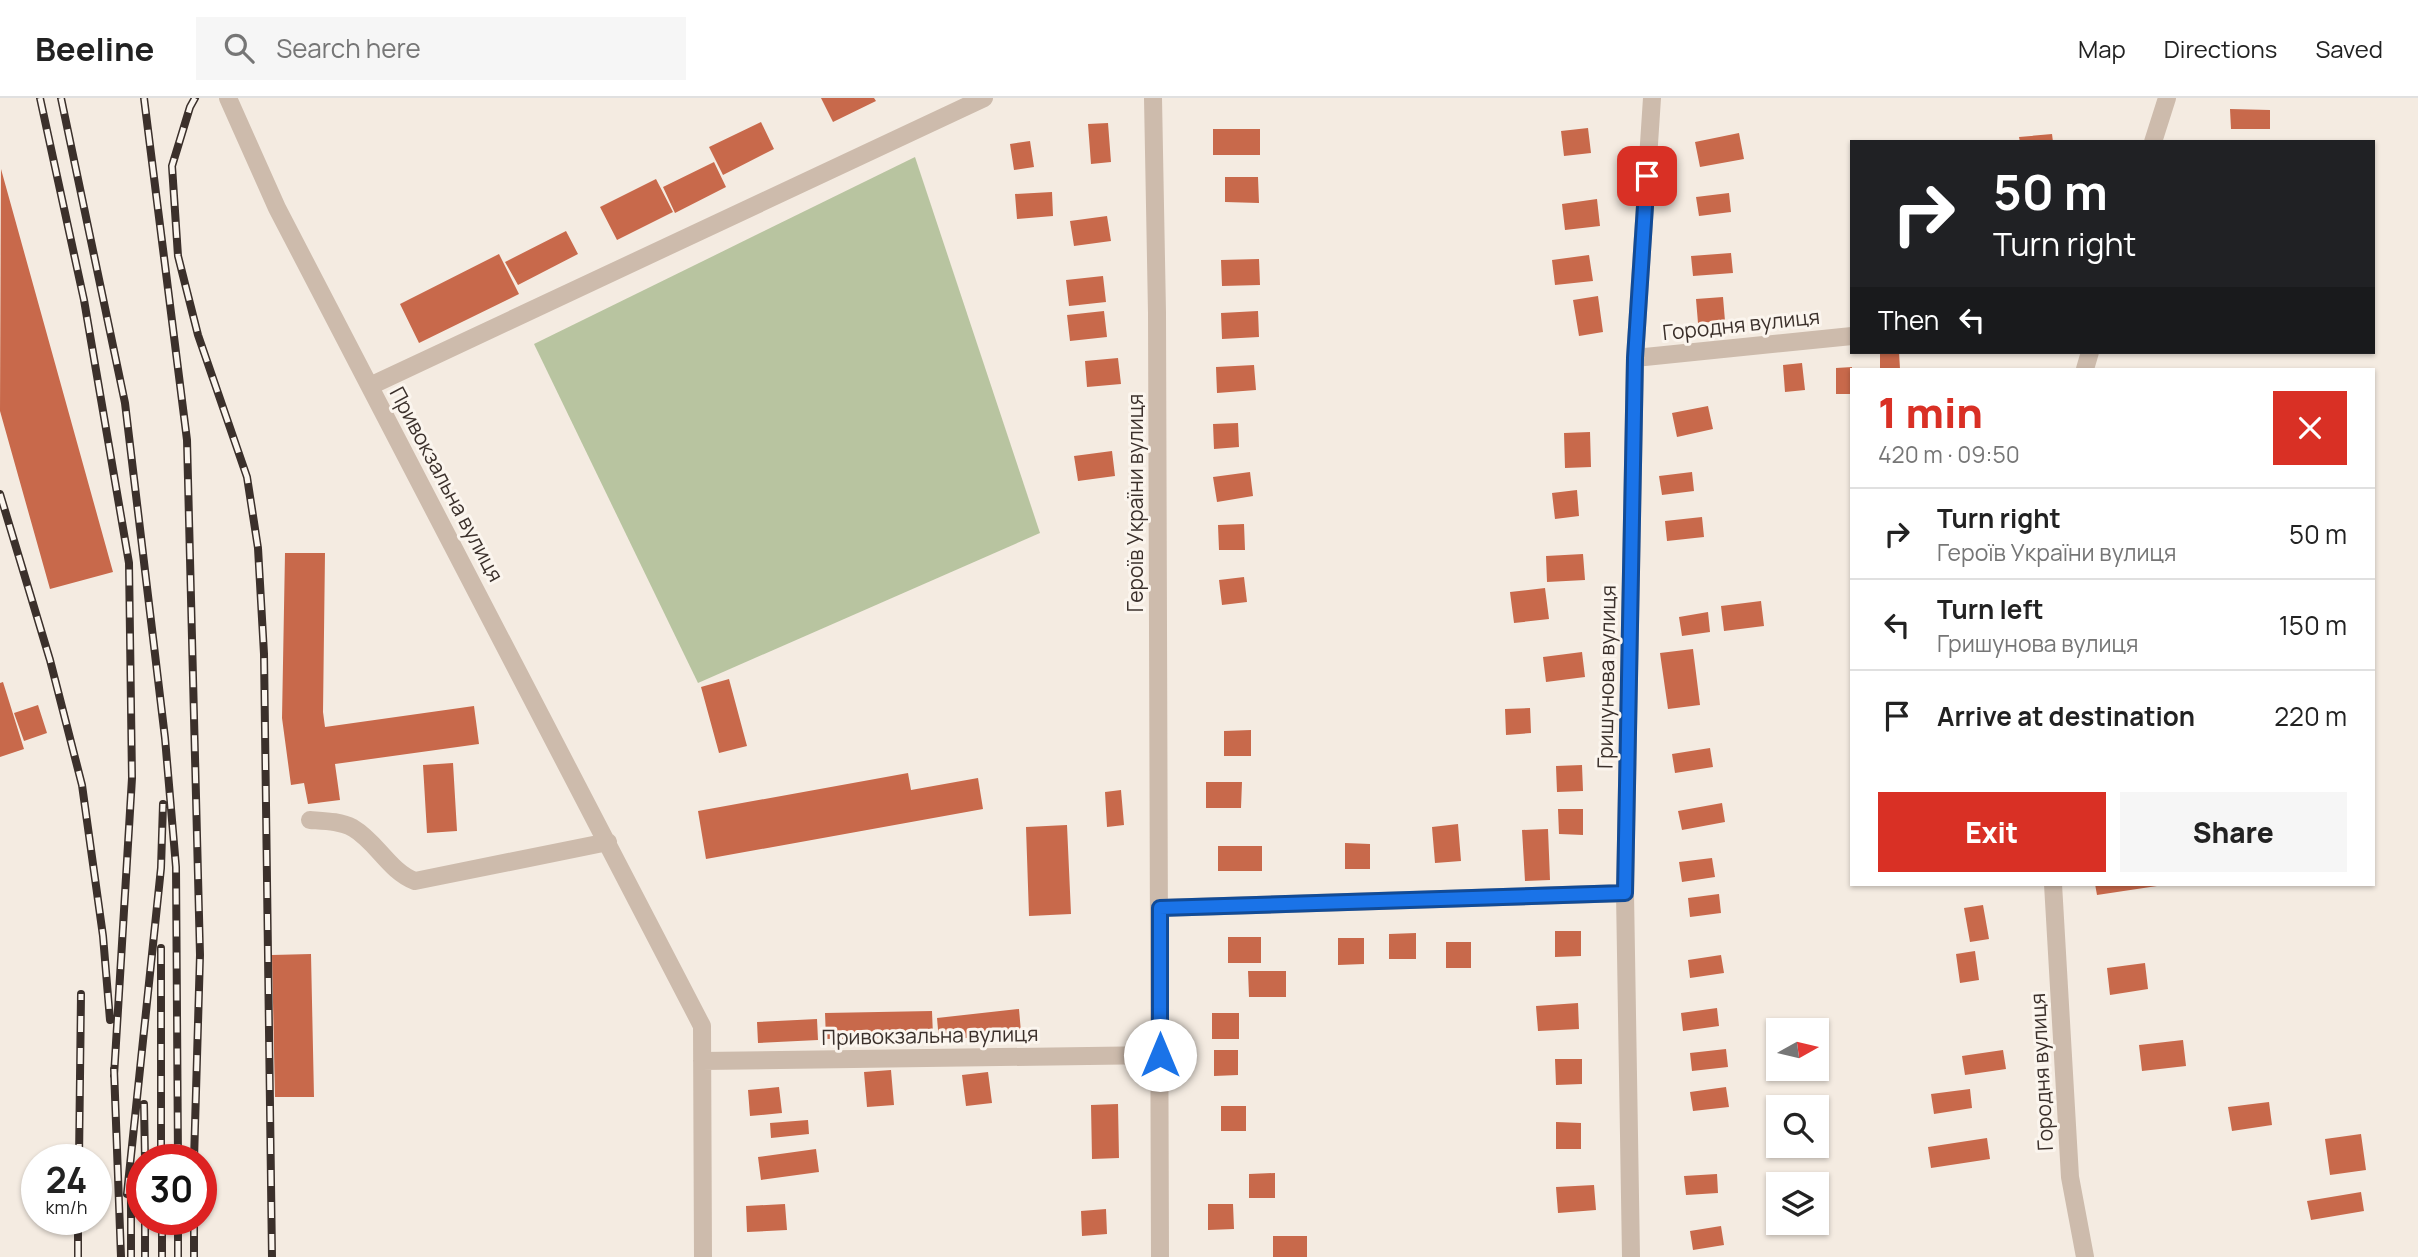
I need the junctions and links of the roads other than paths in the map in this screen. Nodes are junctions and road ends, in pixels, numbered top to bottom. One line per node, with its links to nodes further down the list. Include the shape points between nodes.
1 (228, 98): 9 (street, via 277,208)
2 (984, 98): 9 (street, Привокзальна вулиця)
3 (1153, 98): 14 (street, Героїв України вулиця)
4 (1652, 98): 8 (street, Гришунова вулиця)
5 (2167, 98): 6 (street)
6 (2154, 140)
7 (1850, 336): 8 (street, Городня вулиця)
8 (1635, 358): 13 (street, Гришунова вулиця)
9 (370, 386): 11 (street, Привокзальна вулиця)
10 (310, 820): 11 (street, via 353,828 401,876 415,881)
11 (608, 842): 16 (street, Привокзальна вулиця, via 702,1026)
12 (2053, 886): 20 (street, Городня вулиця, via 2070,1177)
13 (1625, 893): 14 (street); 19 (street, Гришунова вулиця)
14 (1160, 908): 15 (street, Героїв України вулиця)
15 (1160, 1055): 16 (street, Привокзальна вулиця); 18 (street, Героїв України вулиця)
16 (702, 1061): 17 (street, Привокзальна вулиця)
17 (703, 1257)
18 (1160, 1257)
19 (1631, 1257)
20 (2085, 1257)

